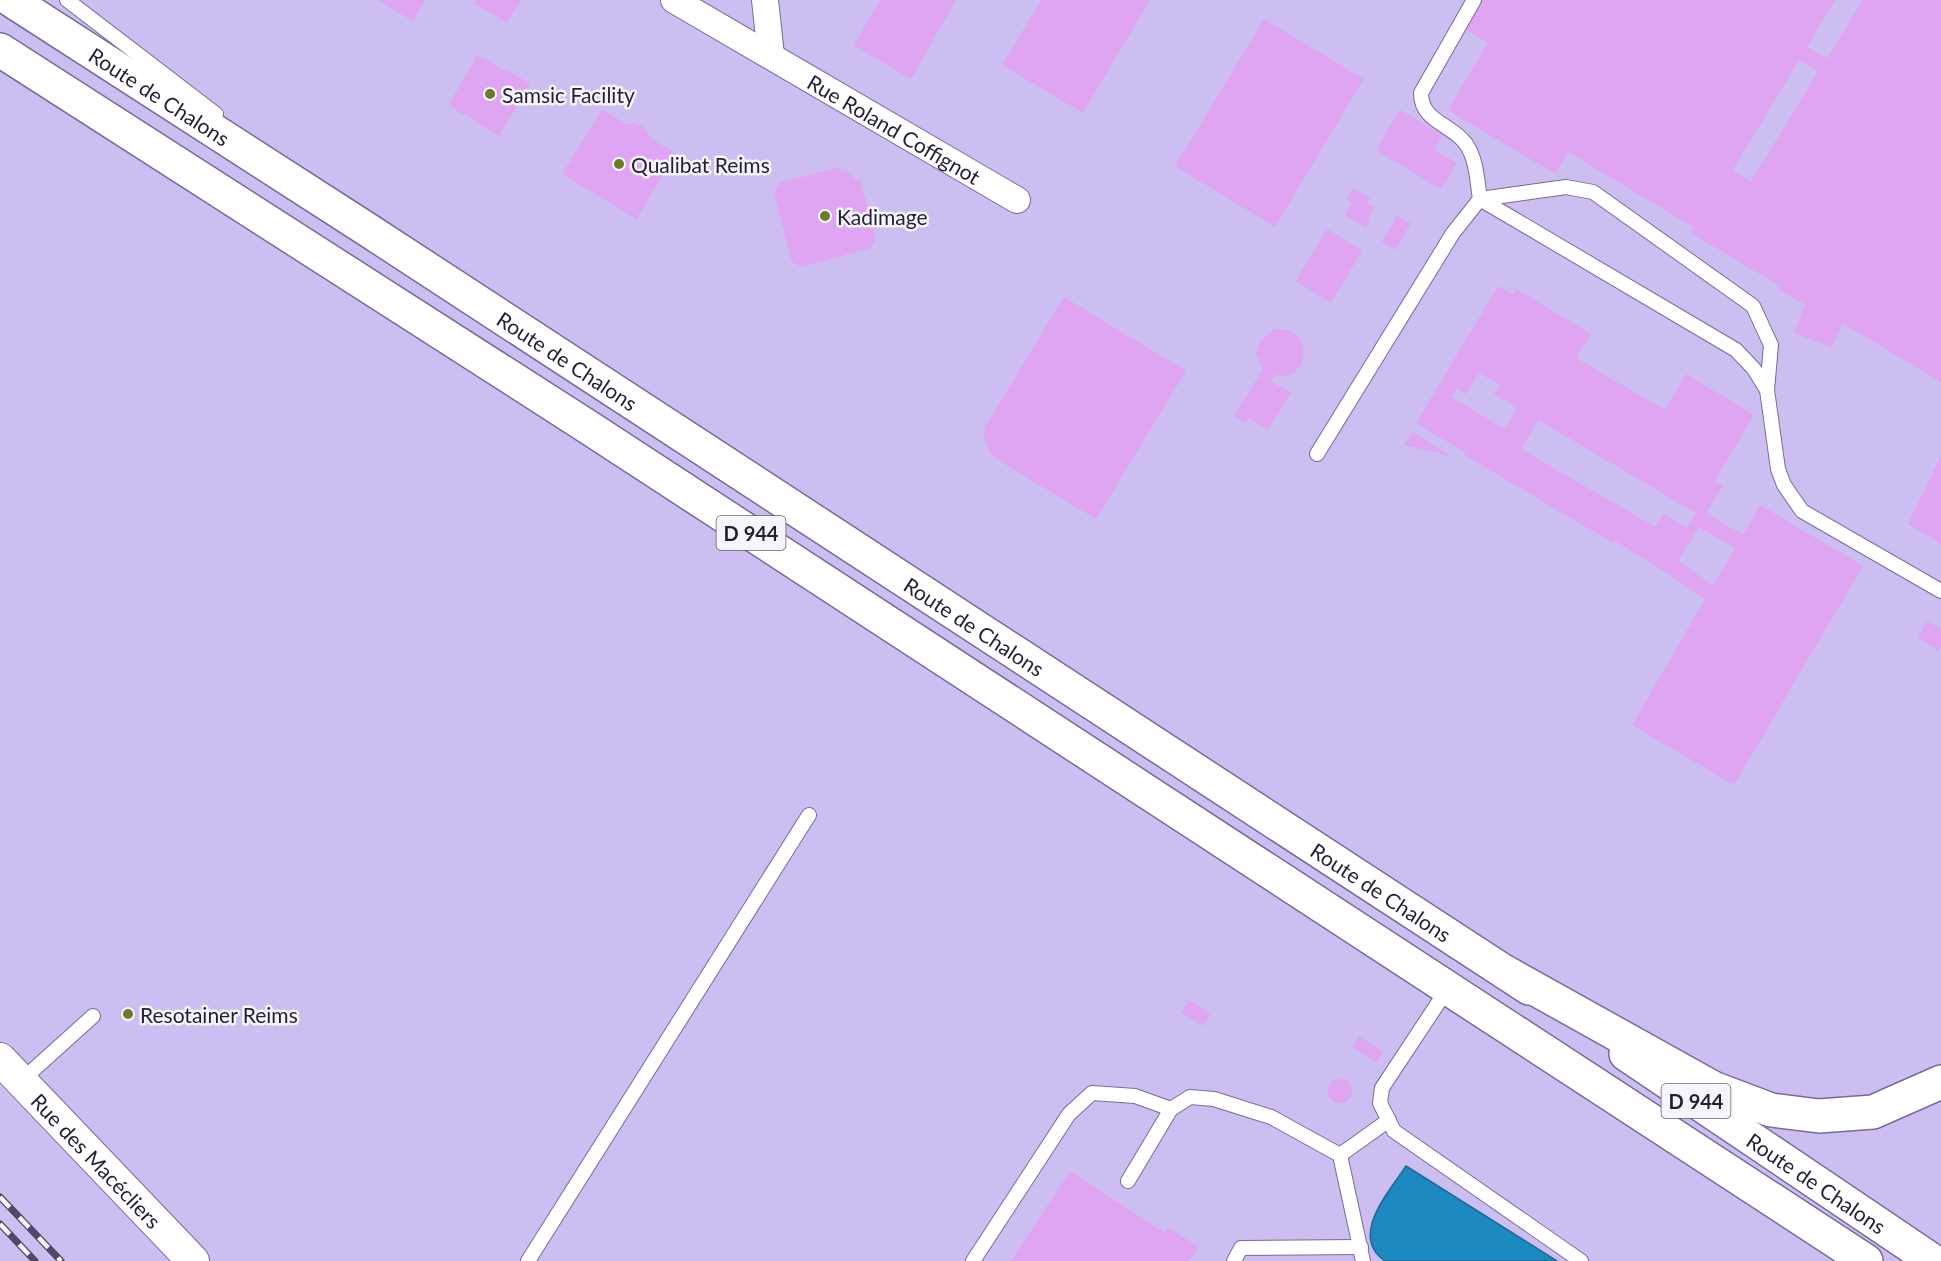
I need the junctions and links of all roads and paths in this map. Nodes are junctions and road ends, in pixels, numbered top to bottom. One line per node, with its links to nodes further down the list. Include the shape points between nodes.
1 (11, 0): 10 (main road, Route de Chalons / D 944)
2 (67, 0): 10 (lane)
3 (674, 0): 7 (street, Rue Roland Coffignot)
4 (765, 0): 7 (street)
5 (1474, 0): 8 (lane, via 1421,93 1421,104 1466,144 1475,164)
6 (0, 50): 16 (main road, Route de Chalons / D 944)
7 (771, 55): 9 (street, Rue Roland Coffignot)
8 (1480, 199): 11 (lane, via 1736,350); 11 (lane, via 1566,187 1593,192 1753,306 1771,345); 12 (lane, via 1453,233)
9 (1017, 200)
10 (368, 230): 15 (main road, Route de Chalons / D 944)
11 (1767, 390): 13 (lane, via 1778,469 1802,511)
12 (1317, 454)
13 (1941, 591)
14 (809, 815): 27 (lane)
15 (1505, 972): 20 (main road, via 1713,1088 1771,1110 1819,1116 1874,1112); 32 (main road, Route de Chalons / D 944)
16 (1448, 987): 22 (lane, via 1382,1089 1380,1103); 31 (main road, Route de Chalons / D 944)
17 (93, 1016): 19 (lane)
18 (0, 1059): 19 (street, Rue des Macécliers)
19 (21, 1081): 26 (street, Rue des Macécliers)
20 (1941, 1082)
21 (1171, 1109): 23 (lane, via 1191,1097 1214,1099 1271,1118); 24 (lane); 28 (lane, via 1135,1096 1092,1093 1069,1113)
22 (1389, 1120): 23 (lane); 30 (lane, via 1394,1131)
23 (1340, 1155): 25 (lane)
24 (1128, 1181)
25 (1362, 1254): 29 (lane, via 1241,1248)
26 (193, 1261)
27 (528, 1261)
28 (974, 1261)
29 (1234, 1261)
30 (1581, 1261)
31 (1866, 1261)
32 (1933, 1261)

